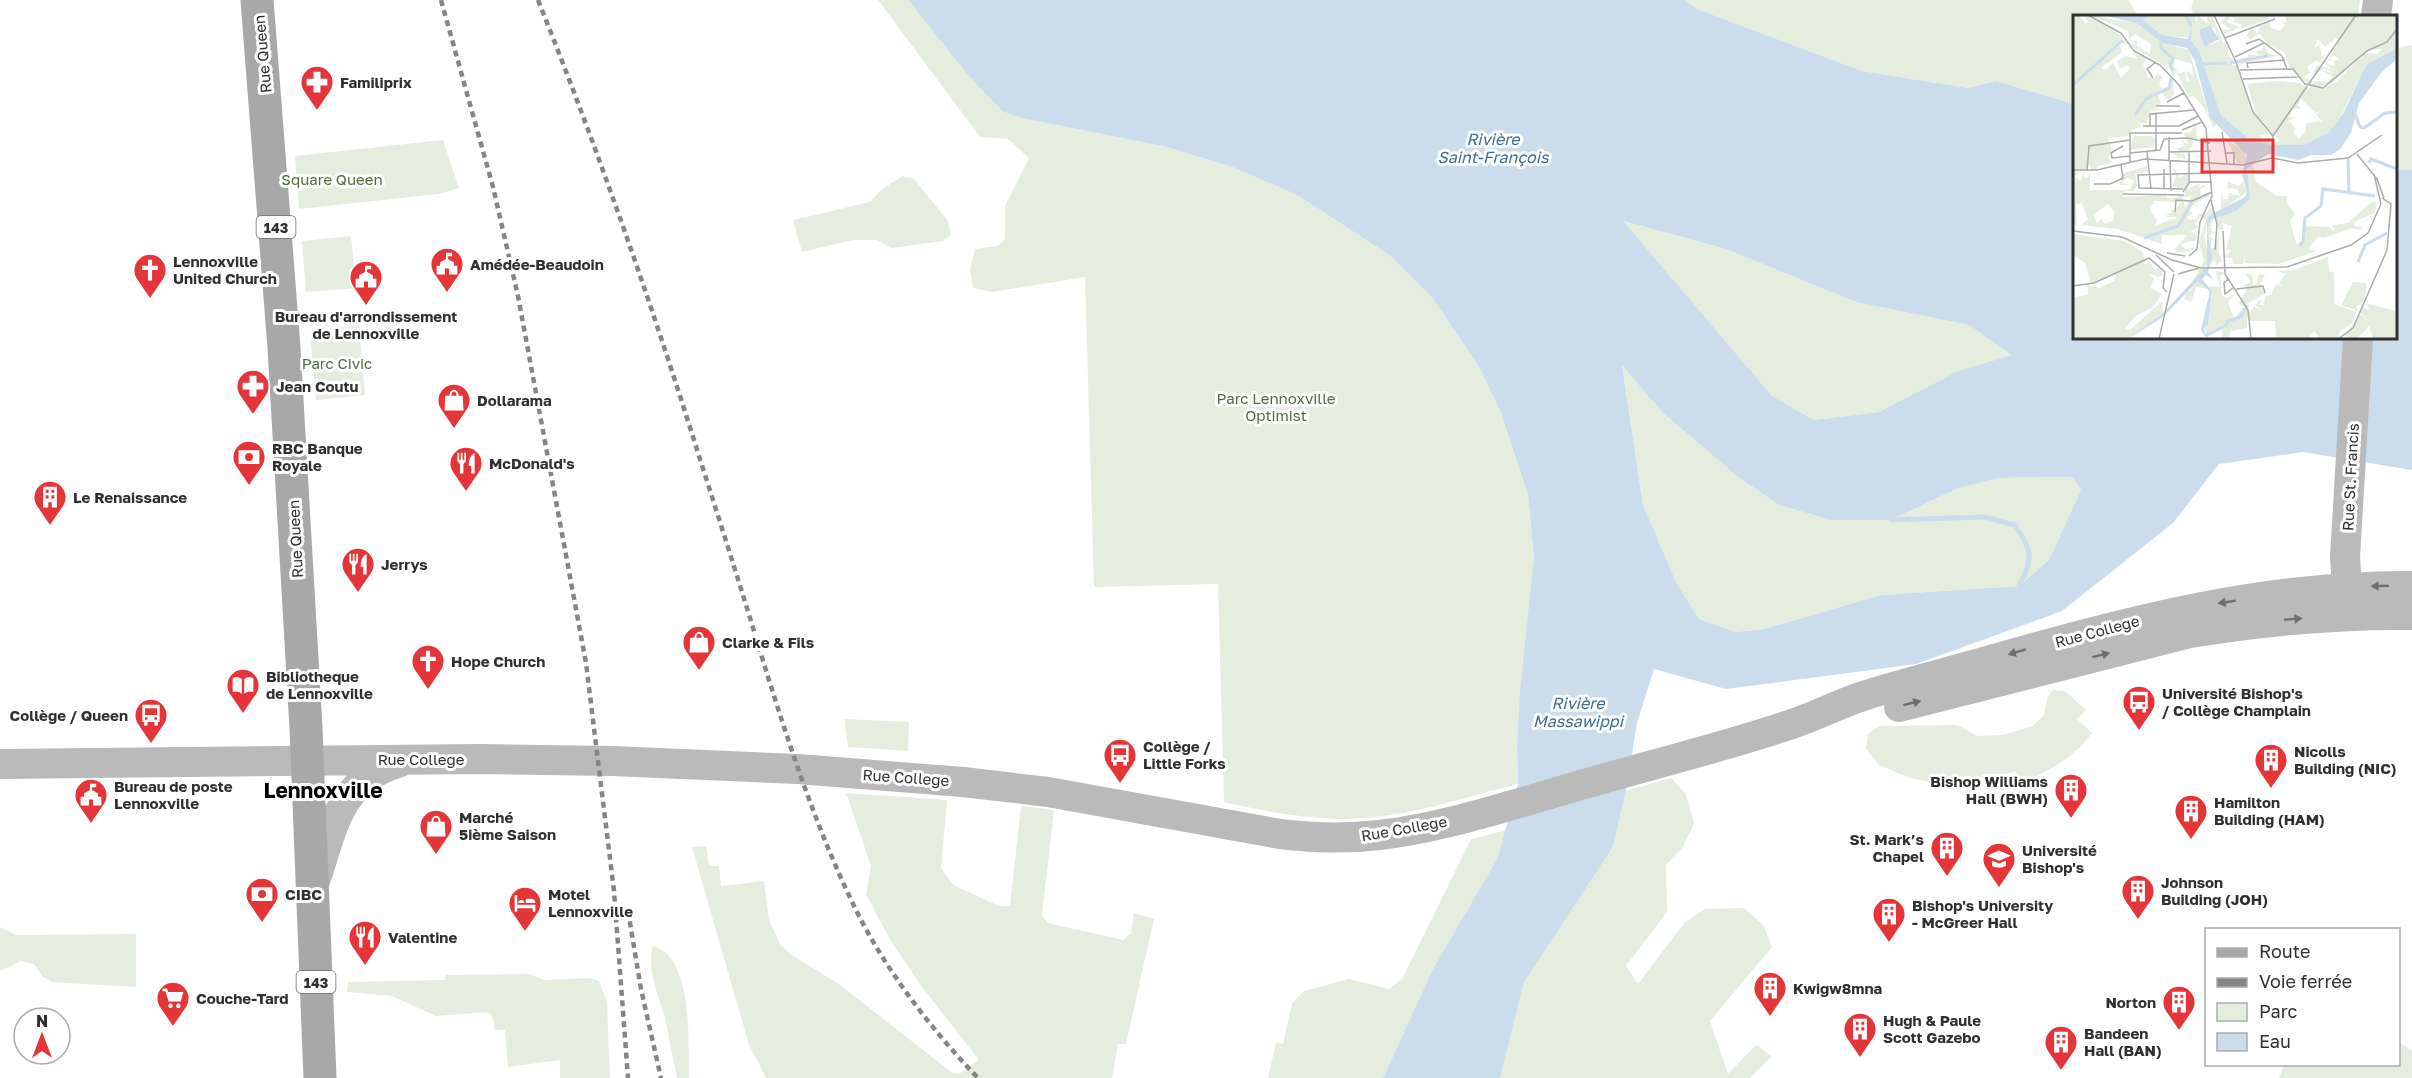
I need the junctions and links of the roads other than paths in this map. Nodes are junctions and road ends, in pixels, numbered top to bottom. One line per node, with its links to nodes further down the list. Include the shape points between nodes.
1 (257, 0): 9 (main road, Rue Queen / 143, via 284,348)
2 (2378, 0): 3 (main road)
3 (2376, 15)
4 (2358, 339): 6 (main road, Rue St. Francis, via 2346,557)
5 (2412, 586): 6 (main road, Rue College, one-way to 6)
6 (2352, 601): 7 (main road, Rue College); 8 (main road, Rue College, via 2190,633 1864,716 1793,724 1494,809 1379,835 1310,837 1092,798 963,782 687,764)
7 (2412, 615)
8 (412, 759): 9 (main road, Rue College); 11 (main road, via 372,773 348,795 339,810)
9 (308, 762): 10 (main road, Rue College); 11 (main road, Rue Queen / 143)
10 (0, 764)
11 (313, 887): 12 (main road, Rue Queen / 143)
12 (320, 1078)

